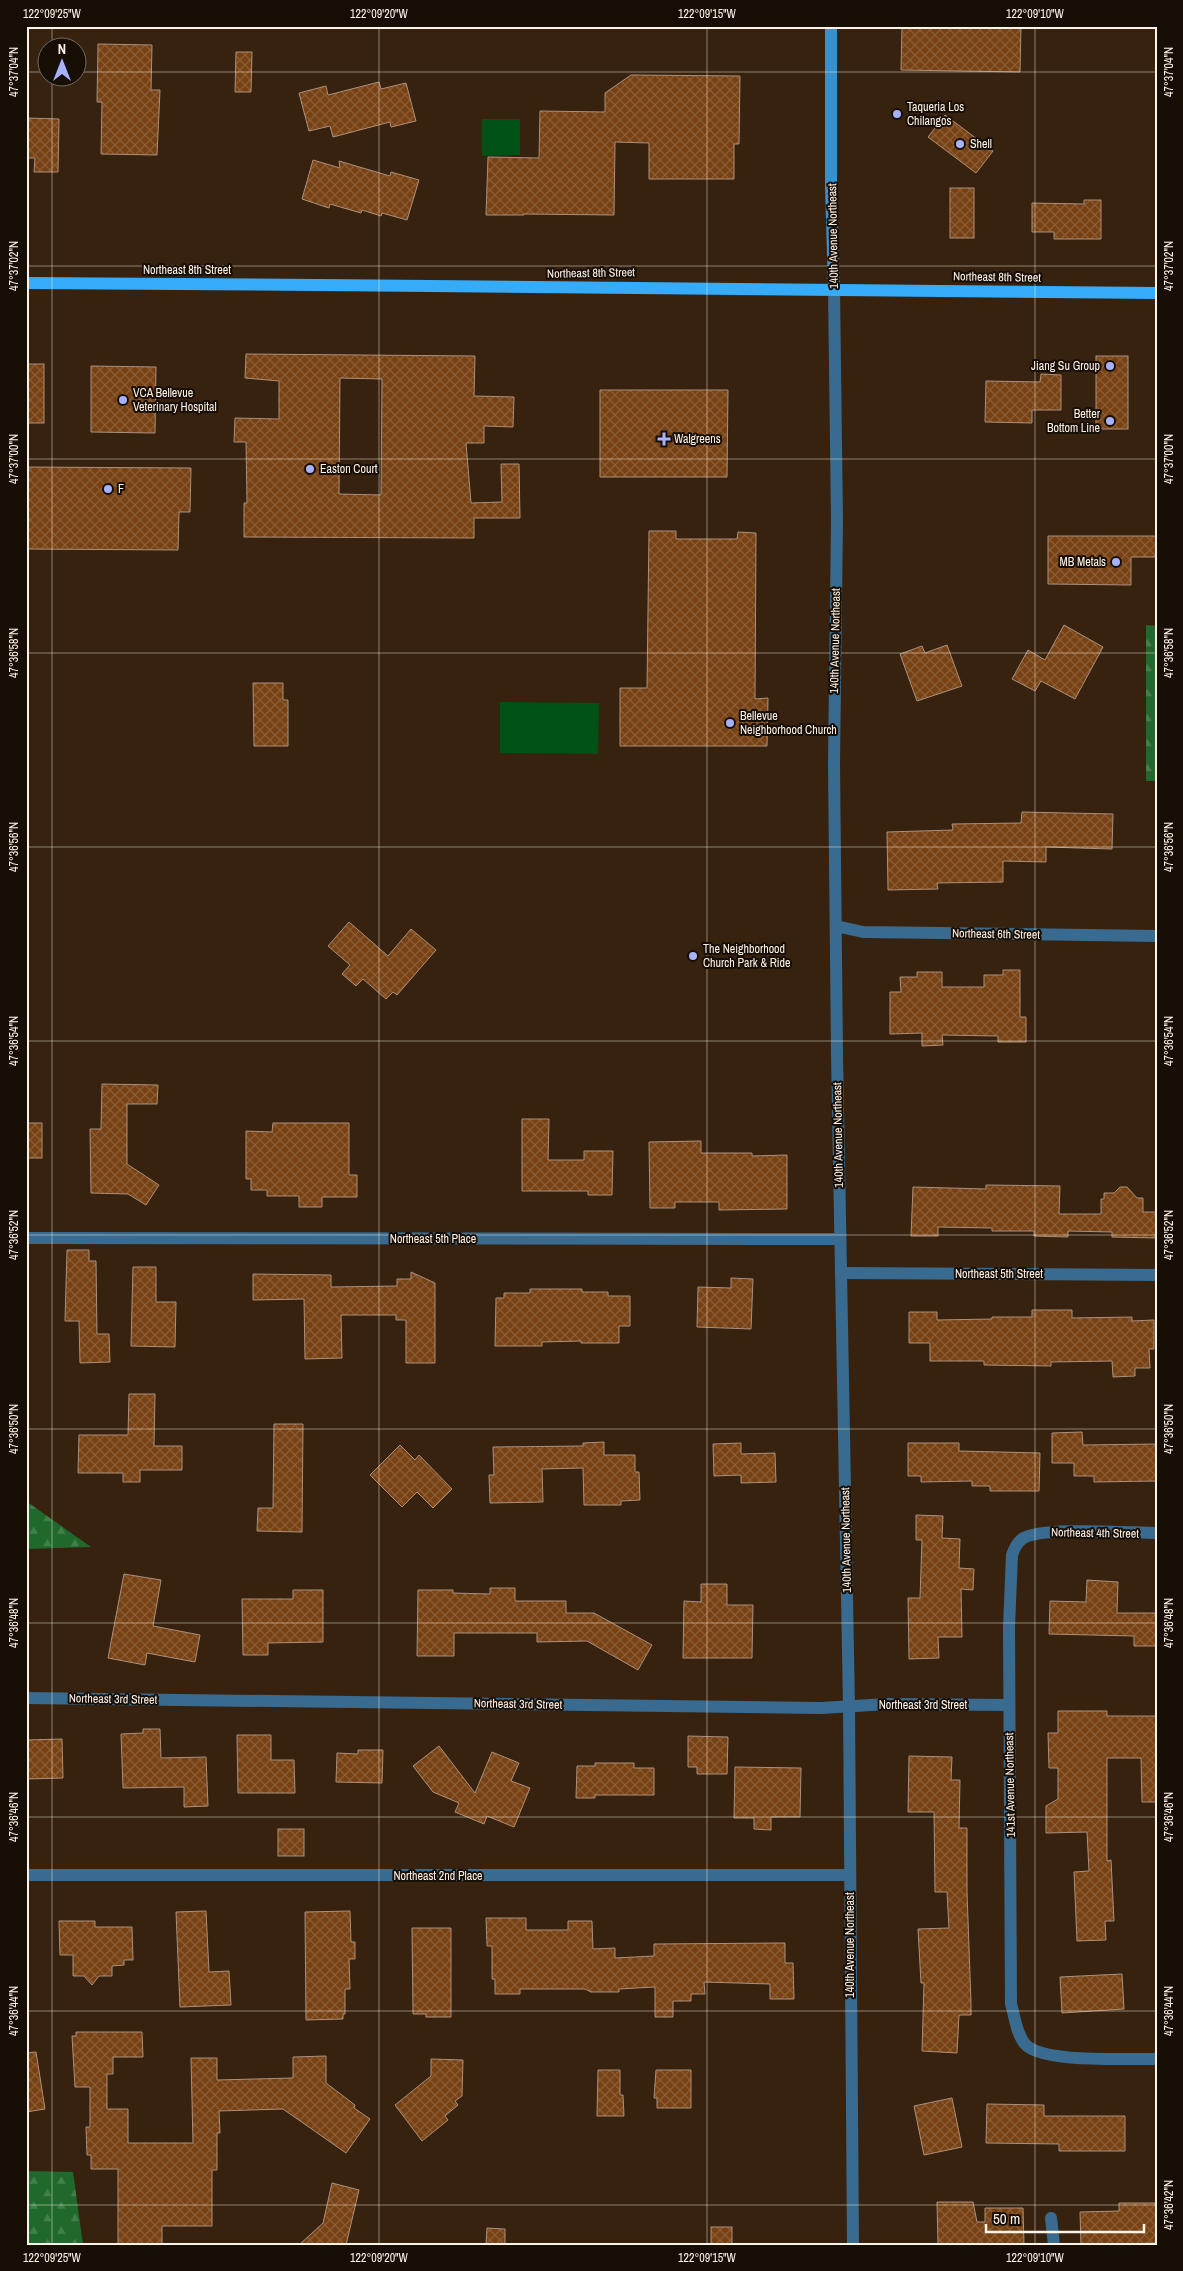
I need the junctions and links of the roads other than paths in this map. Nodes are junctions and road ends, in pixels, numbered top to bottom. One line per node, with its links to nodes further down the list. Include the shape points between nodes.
1 (831, 26): 3 (main road, 140th Avenue Northeast)
2 (26, 283): 3 (main road, Northeast 8th Street)
3 (834, 288): 4 (main road, Northeast 8th Street); 5 (street, 140th Avenue Northeast)
4 (1157, 293)
5 (836, 926): 6 (street, Northeast 6th Street, via 863,932); 8 (street, 140th Avenue Northeast)
6 (1157, 936)
7 (26, 1238): 8 (street, Northeast 5th Place)
8 (840, 1239): 9 (street, 140th Avenue Northeast)
9 (841, 1273): 10 (street, Northeast 5th Street); 15 (street, 140th Avenue Northeast)
10 (1157, 1275)
11 (1157, 1533): 12 (street, Northeast 4th Street, via 1044,1532)
12 (1033, 1535): 14 (street, 141st Avenue Northeast, via 1023,1538 1012,1555)
13 (26, 1698): 15 (street, Northeast 3rd Street)
14 (1009, 1705): 15 (street, Northeast 3rd Street); 18 (street, 141st Avenue Northeast, via 1011,2004 1018,2033 1035,2052 1056,2056)
15 (849, 1706): 16 (street, 140th Avenue Northeast)
16 (850, 1875): 17 (street, Northeast 2nd Place); 20 (street, 140th Avenue Northeast)
17 (26, 1876)
18 (1157, 2059)
19 (1051, 2218): 21 (street)
20 (853, 2245)
21 (1054, 2245)

